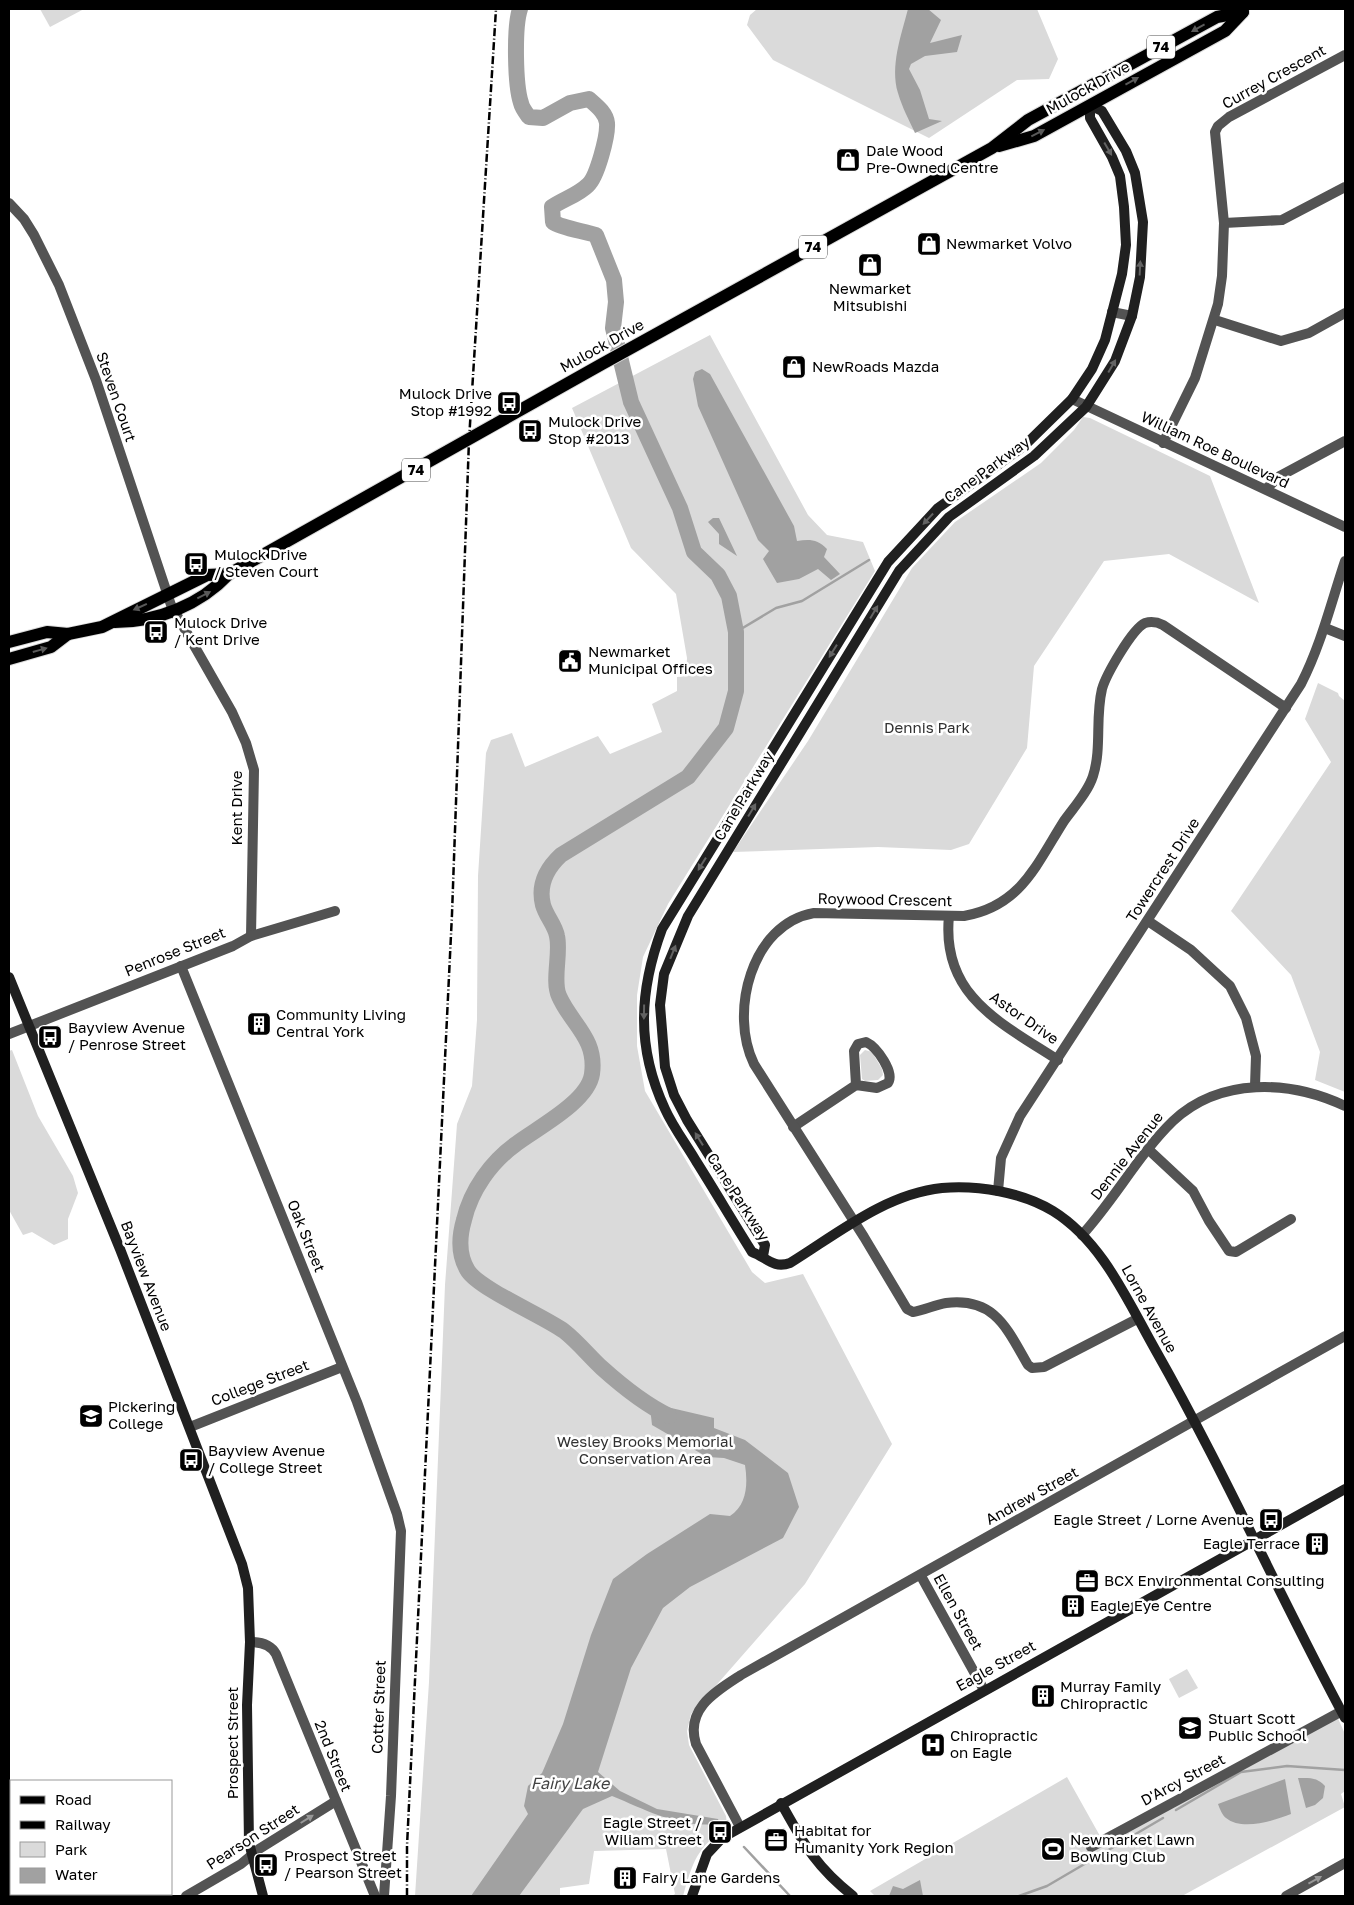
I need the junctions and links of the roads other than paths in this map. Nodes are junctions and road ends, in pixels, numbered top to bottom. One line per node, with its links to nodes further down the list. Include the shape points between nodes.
1 (1246, 10): 3 (main road, Mulock Drive / 74, one-way to 3, via 1217,17); 4 (main road, Mulock Drive / 74, one-way to 1, via 1225,30)
2 (1345, 54): 8 (street, Currey Crescent, via 1218,126 1215,147)
3 (1082, 90): 4 (street, Cane Parkway); 5 (main road, Mulock Drive / 74, via 1028,120)
4 (1090, 105): 5 (main road, Mulock Drive / 74, one-way to 4, via 1034,136); 9 (main road, Cane Parkway, one-way to 9, via 1090,118 1120,176 1124,207 1124,264); 11 (main road, Cane Parkway, one-way to 4, via 1140,278 1143,222 1135,173 1102,111)
5 (992, 148): 20 (main road, Mulock Drive / 74)
6 (1345, 187): 8 (street, via 1282,220)
7 (9, 203): 21 (street, Steven Court, via 29,227 59,285 96,380)
8 (1224, 223): 12 (street, Currey Crescent, via 1222,276)
9 (1112, 312): 11 (street); 13 (main road, Cane Parkway, via 1105,340 1092,369)
10 (1345, 313): 12 (street, via 1309,333 1281,341)
11 (1132, 316): 14 (main road, Cane Parkway, one-way to 11, via 1115,361)
12 (1215, 320): 16 (street, Currey Crescent, via 1188,396)
13 (1072, 399): 14 (street, William Roe Boulevard); 48 (main road, Cane Parkway, one-way to 48, via 1024,446 938,508 888,562 662,929 650,962 644,1034 651,1072 665,1110 752,1252)
14 (1086, 407): 16 (street, William Roe Boulevard); 48 (main road, Cane Parkway, one-way to 14, via 765,1245 674,1095 665,1067 660,1004 664,974 688,916 899,571 949,517 1034,456)
15 (1345, 440): 17 (street, via 1280,476)
16 (1163, 443): 17 (street, William Roe Boulevard)
17 (1266, 489): 18 (street, William Roe Boulevard)
18 (1345, 527)
19 (1345, 561): 24 (street, Towercrest Drive)
20 (229, 574): 21 (main road, Mulock Drive / 74, via 207,576); 22 (main road, Mulock Drive / 74, one-way to 20, via 214,590)
21 (168, 595): 22 (street, Steven Court); 23 (main road, Mulock Drive / 74, one-way to 23)
22 (174, 610): 23 (main road, Mulock Drive / 74, via 139,622); 33 (street, Kent Drive, via 232,712 254,770)
23 (114, 622): 25 (main road, Mulock Drive / 74)
24 (1325, 628): 26 (street); 29 (street, Towercrest Drive, via 1308,670)
25 (68, 634): 27 (main road, Mulock Drive / 74, via 47,632); 28 (main road, Mulock Drive / 74, one-way to 25, via 51,647)
26 (1345, 636)
27 (9, 642)
28 (9, 659)
29 (1286, 708): 31 (street, Roywood Crescent, via 1163,625 1152,622 1140,627 1102,690 1098,753 1093,777 1031,874 998,906 976,914); 32 (street, Towercrest Drive)
30 (335, 911): 33 (street, Penrose Street)
31 (949, 916): 38 (street, Astor Drive, via 950,950 966,991 988,1015); 42 (street, Roywood Crescent, via 814,913 788,922 770,940 749,981 744,1002 744,1029 754,1064)
32 (1148, 921): 38 (street, Towercrest Drive); 40 (street, via 1191,950 1230,986 1246,1018 1256,1056)
33 (251, 936): 34 (street, Penrose Street)
34 (182, 966): 36 (street, Penrose Street); 51 (street, Oak Street)
35 (9, 977): 36 (main road, Bayview Avenue)
36 (28, 1027): 37 (street, Penrose Street); 53 (main road, Bayview Avenue)
37 (9, 1034)
38 (1058, 1060): 44 (street, Towercrest Drive, via 1010,1135 1001,1158)
39 (856, 1084): 39 (street, via 854,1051 858,1044 866,1042 874,1048 890,1078 888,1084 881,1087); 42 (street)
40 (1255, 1086): 41 (street, Dennie Avenue, via 1292,1088); 43 (street, Dennie Avenue, via 1200,1102 1172,1122)
41 (1345, 1106)
42 (794, 1127): 46 (street, Roywood Crescent)
43 (1149, 1150): 45 (street, via 1193,1191 1208,1221 1229,1251 1236,1252); 47 (street, Dennie Avenue)
44 (998, 1191): 46 (main road, Lorne Avenue, via 942,1188 918,1193 901,1197); 47 (main road, Lorne Avenue, via 1053,1211)
45 (1292, 1219)
46 (855, 1222): 48 (main road, Lorne Avenue, via 790,1263 777,1266); 49 (street, Roywood Crescent, via 907,1309 913,1312 954,1303 983,1307 1002,1322 1032,1368 1044,1368)
47 (1082, 1235): 49 (main road, Lorne Avenue, via 1110,1269)
48 (763, 1256)
49 (1137, 1318): 52 (main road, Lorne Avenue)
50 (1345, 1336): 52 (street, Andrew Street)
51 (342, 1367): 53 (street, College Street); 55 (street, Oak Street)
52 (1194, 1419): 56 (main road, Lorne Avenue); 57 (street, Andrew Street)
53 (190, 1427): 58 (main road, Bayview Avenue)
54 (1345, 1489): 56 (main road, Eagle Street)
55 (398, 1518): 71 (street, Cotter Street, via 401,1531)
56 (1255, 1538): 60 (main road, Eagle Street); 61 (main road, Lorne Avenue)
57 (920, 1576): 60 (street, Ellen Street); 64 (street, Andrew Street, via 732,1681 701,1707 694,1719 692,1733)
58 (248, 1588): 59 (main road, Prospect Street)
59 (250, 1642): 62 (street, 2nd Street, via 273,1648); 66 (main road, Prospect Street, via 246,1764)
60 (984, 1690): 63 (main road, Eagle Street)
61 (1343, 1715): 65 (street, D'Arcy Street)
62 (336, 1801): 66 (street, Pearson Street, one-way to 62); 70 (street, 2nd Street)
63 (781, 1803): 64 (main road, Eagle Street); 73 (main road, via 816,1862 834,1882)
64 (740, 1827): 72 (main road, Eagle Street, via 722,1838 707,1854)
65 (1090, 1847)
66 (252, 1856): 68 (street, Pearson Street); 69 (main road, Prospect Street)
67 (1345, 1863): 74 (street, one-way to 67)
68 (186, 1896)
69 (262, 1896)
70 (376, 1896)
71 (384, 1896)
72 (692, 1896)
73 (853, 1896)
74 (1286, 1896)

